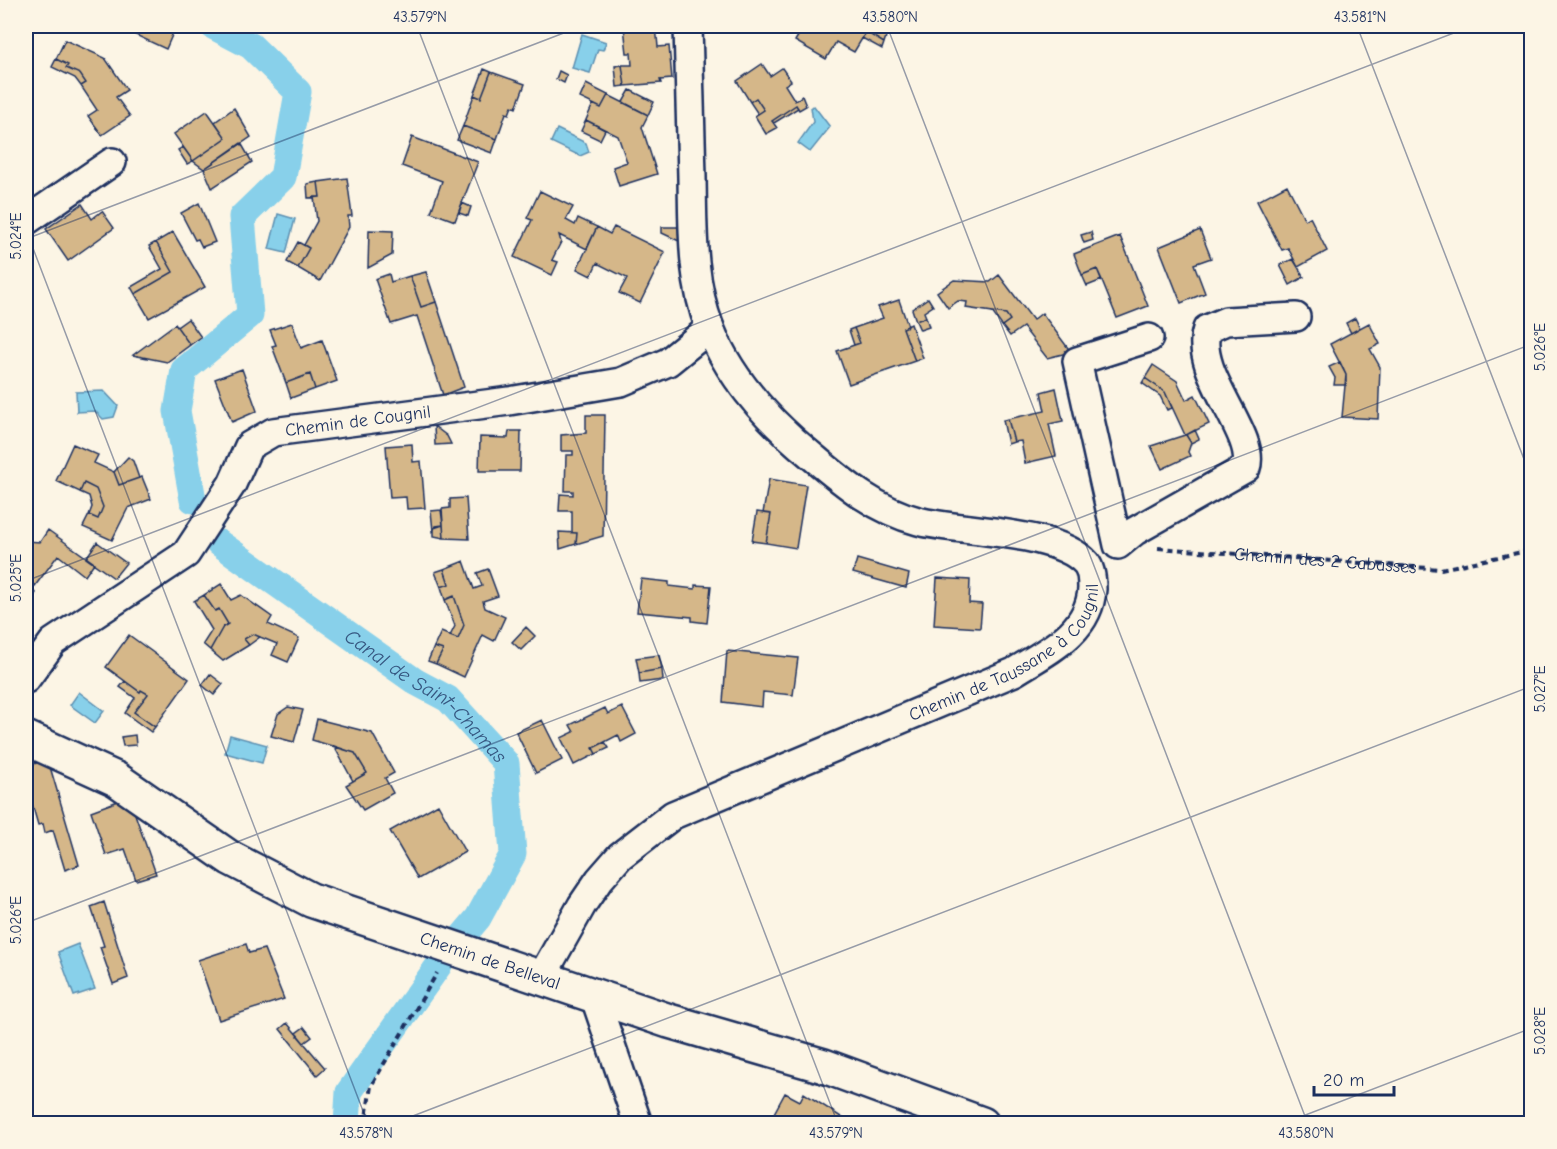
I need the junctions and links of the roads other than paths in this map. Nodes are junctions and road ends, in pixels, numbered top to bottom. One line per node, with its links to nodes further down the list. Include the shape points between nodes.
1 (688, 26): 5 (street, Chemin de Taussane à Cougnil, via 695,270)
2 (112, 162): 3 (street)
3 (26, 221)
4 (1296, 317): 6 (street, via 1226,321 1207,329 1203,351 1247,447 1246,468 1135,531 1118,545 1077,361)
5 (710, 328): 7 (street, Chemin de Cougnil, via 668,362 621,382 510,401 273,432 249,446 232,484 186,554 53,642); 9 (street, Chemin de Taussane à Cougnil, via 725,359 771,418 853,490 883,508 918,521 1052,543 1073,552 1088,564 1091,602 1081,622 1065,640 1014,672 672,815 620,856 599,880)
6 (1149, 338)
7 (26, 679)
8 (26, 738): 9 (street, Chemin de Belleval, via 116,779 230,858 311,900)
9 (542, 976): 10 (street, Chemin de Belleval)
10 (594, 994): 11 (street); 12 (street, Chemin de Belleval, via 824,1066)
11 (638, 1124)
12 (982, 1124)

